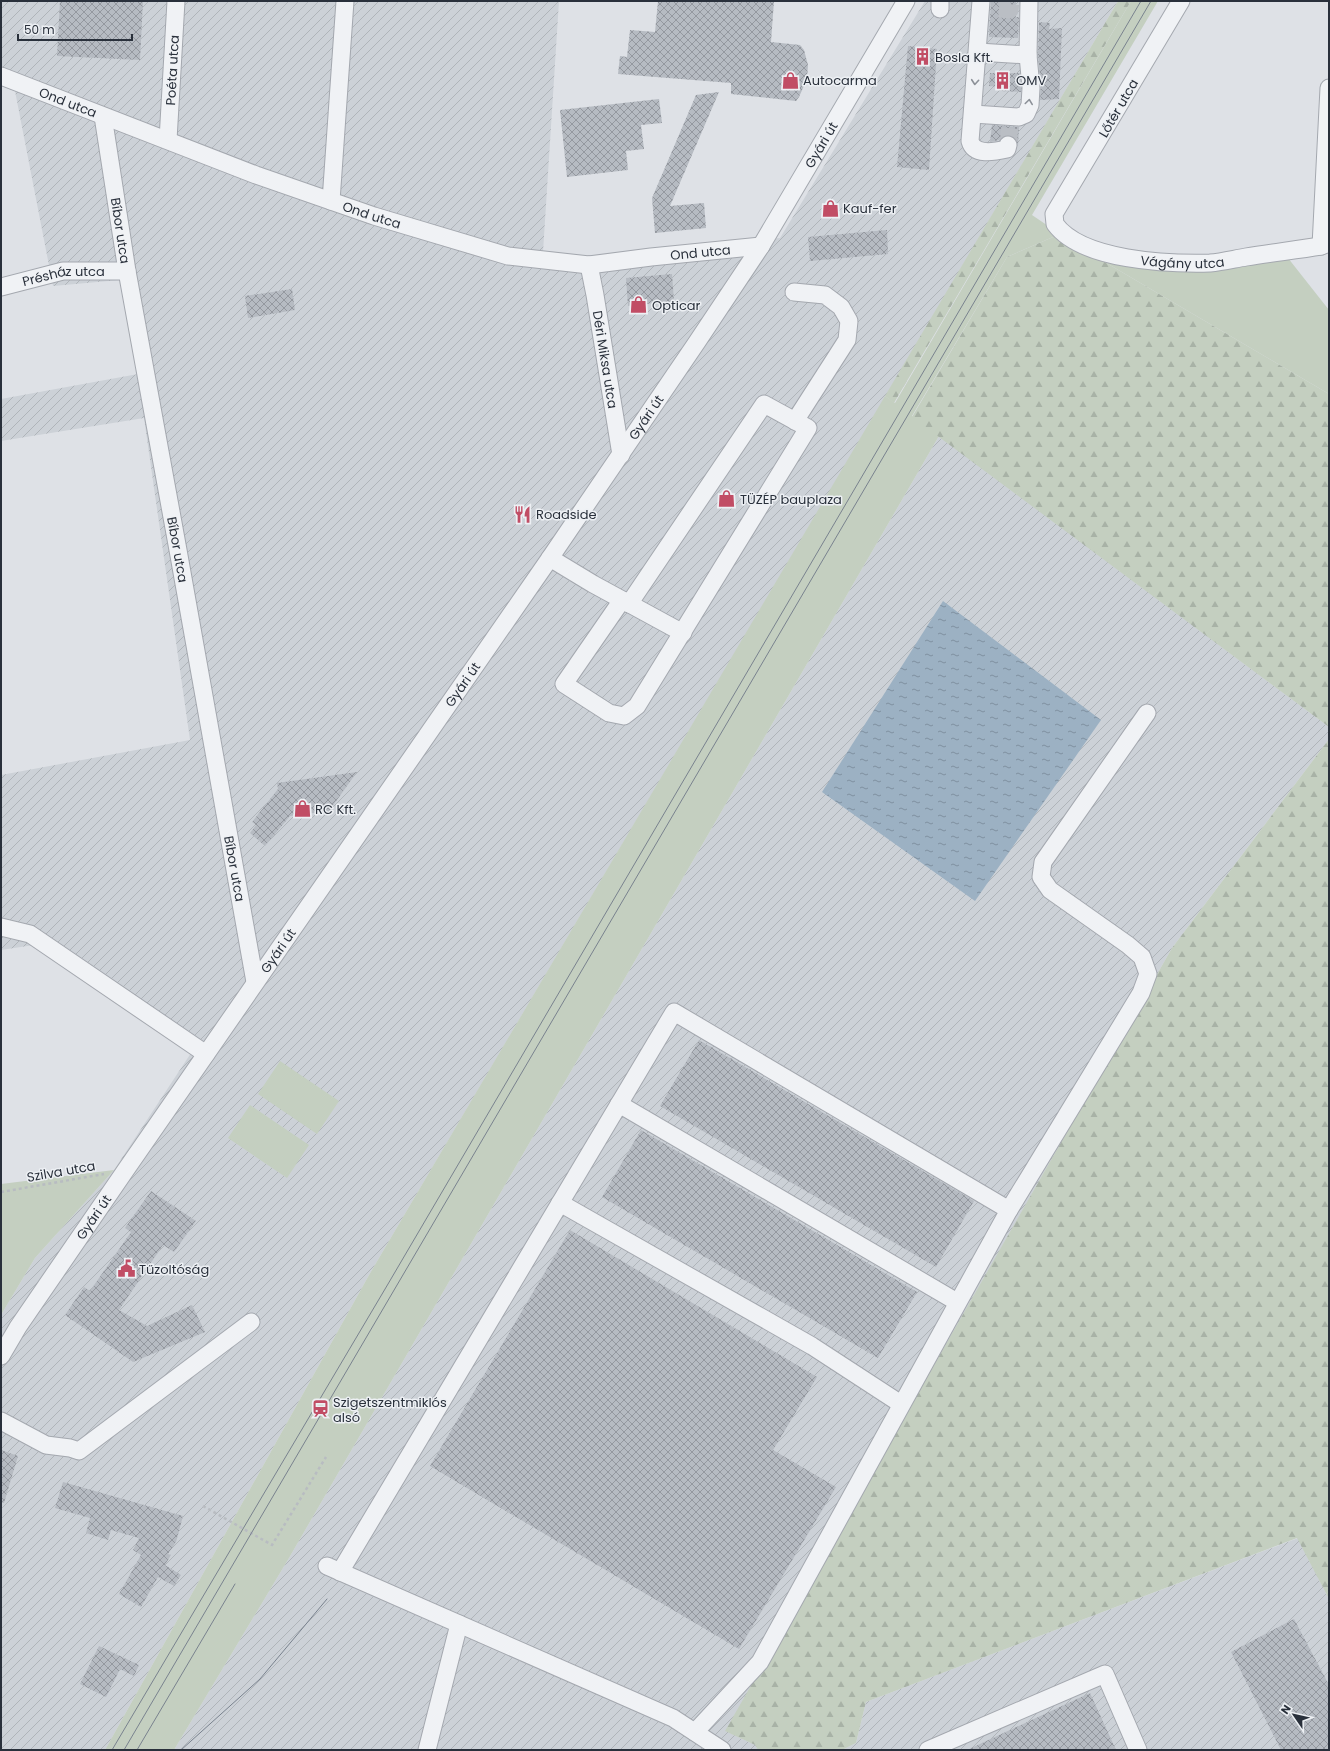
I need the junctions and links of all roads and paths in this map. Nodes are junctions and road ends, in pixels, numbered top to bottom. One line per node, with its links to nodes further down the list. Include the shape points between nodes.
1 (176, 1): 13 (street, Poéta utca)
2 (344, 1): 15 (street)
3 (906, 1): 18 (street, Gyári út)
4 (1029, 1): 8 (street)
5 (1181, 1): 16 (street, Lőtér utca)
6 (984, 6): 7 (street)
7 (978, 52): 8 (street); 11 (street, one-way to 11)
8 (1028, 55): 11 (street, one-way to 8, via 1006,121 1026,114 1030,105)
9 (1, 76): 12 (street, Ond utca)
10 (1329, 88): 17 (street)
11 (973, 114): 14 (street, via 970,133 972,147 976,150)
12 (103, 116): 13 (street, Ond utca); 20 (street, Bíbor utca)
13 (168, 140): 15 (street, Ond utca)
14 (999, 147)
15 (330, 201): 19 (street, Ond utca, via 508,256)
16 (1054, 214): 17 (street, Vágány utca, via 1057,228 1079,244 1124,257 1158,262 1211,262)
17 (1325, 244)
18 (761, 246): 19 (street, Ond utca); 24 (street, Gyári út)
19 (589, 265): 24 (street, Déri Miksa utca)
20 (127, 271): 21 (street, Présház utca, via 63,270); 30 (street, Bíbor utca)
21 (1, 287)
22 (794, 292): 23 (street, via 825,295 841,308 849,321 847,340)
23 (795, 420): 26 (street, via 764,404); 27 (street, via 808,428)
24 (621, 455): 25 (street, Gyári út)
25 (550, 558): 26 (street); 30 (street, Gyári út)
26 (626, 602): 27 (street); 27 (street, via 564,684 609,713 624,716 637,706)
27 (683, 633)
28 (1147, 713): 36 (street, via 1043,862 1041,877 1050,890 1142,957 1148,974 1141,993)
29 (1, 927): 31 (street, via 30,934)
30 (255, 982): 31 (street, Gyári út)
31 (206, 1054): 33 (street, Gyári út)
32 (619, 1104): 35 (street); 36 (street, via 674,1012); 37 (street)
33 (125, 1171): 34 (path, Szilva utca); 39 (street, Gyári út, via 18,1327)
34 (1, 1192)
35 (560, 1203): 40 (street, via 812,1346); 44 (street, via 334,1569)
36 (1009, 1210): 37 (street)
37 (957, 1302): 40 (street)
38 (251, 1322): 41 (street, via 78,1451 46,1445)
39 (1, 1356)
40 (901, 1404): 45 (street, via 760,1662)
41 (1, 1421)
42 (326, 1457): 43 (path, via 272,1545)
43 (203, 1506)
44 (459, 1624): 45 (street, via 673,1718); 46 (street)
45 (695, 1732): 47 (street)
46 (427, 1750)
47 (722, 1750)
48 (928, 1750): 49 (street, via 1105,1674)
49 (1138, 1750)

